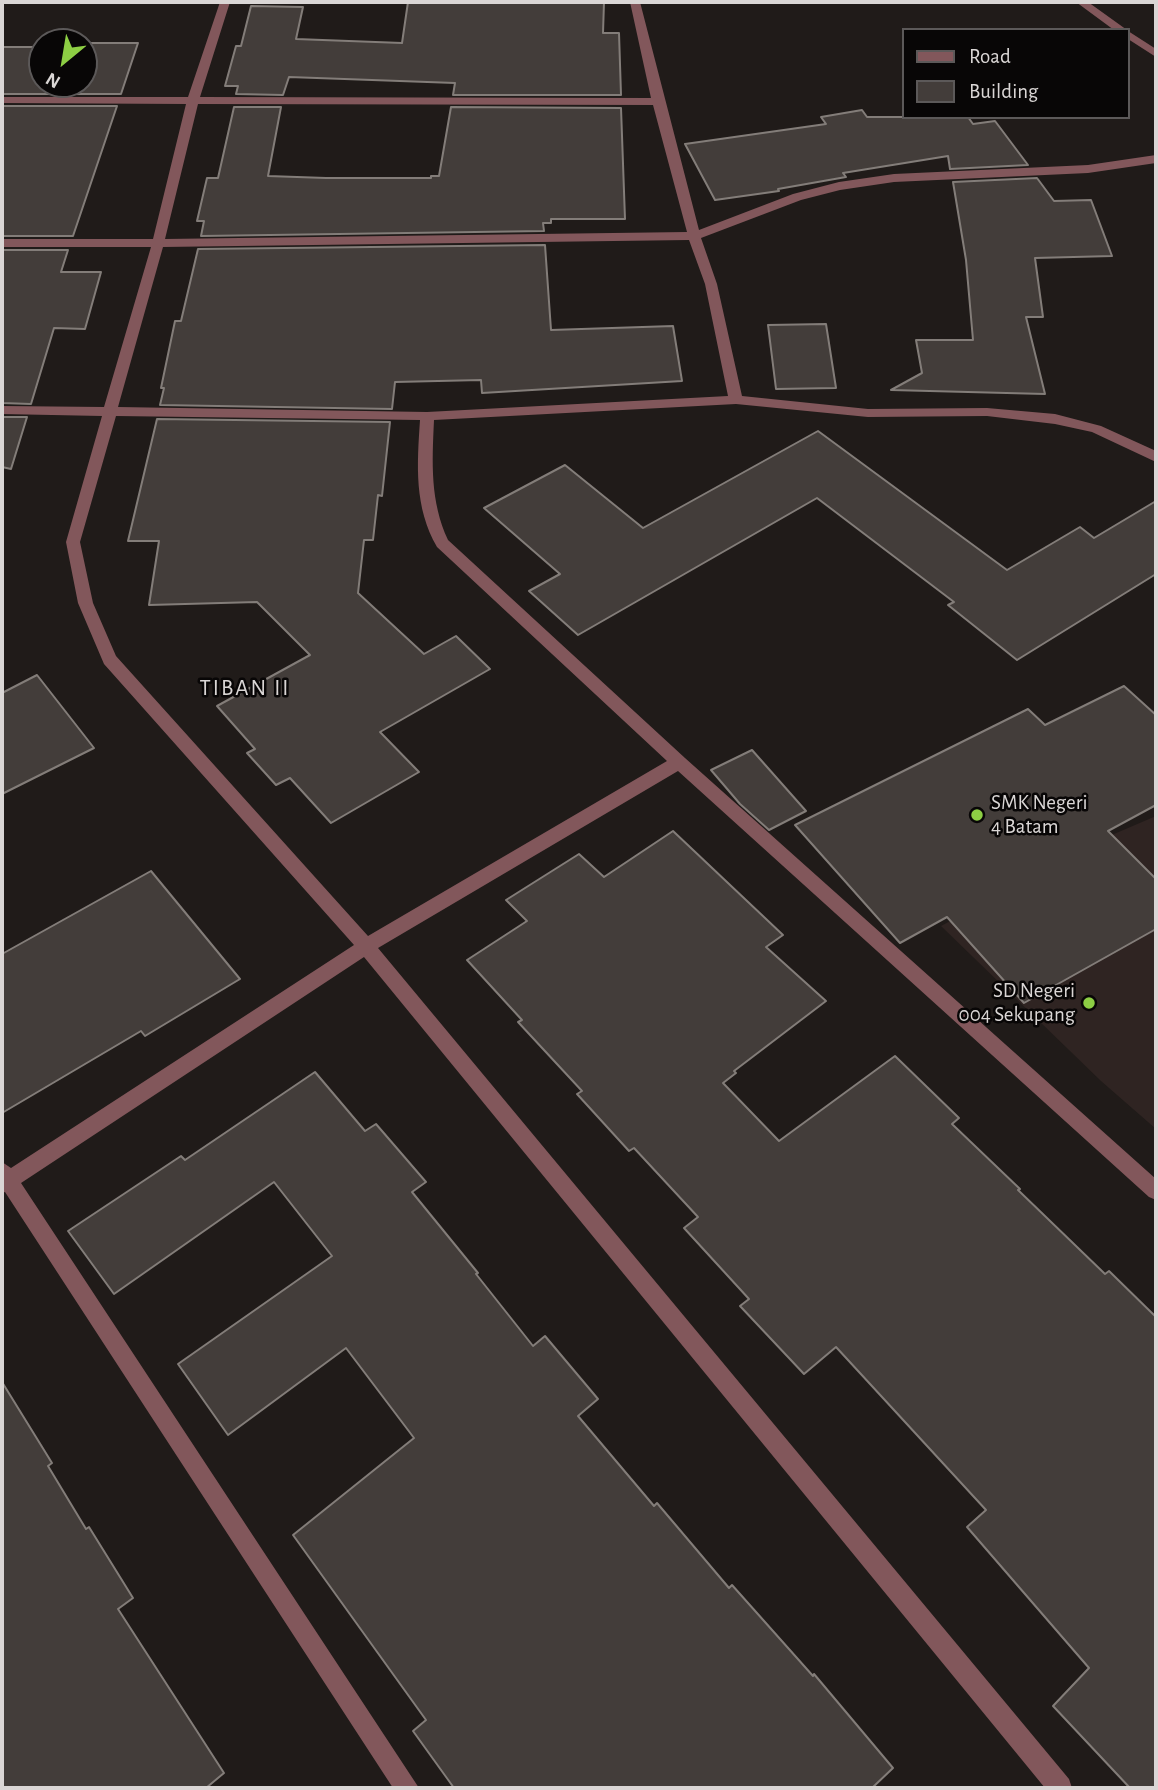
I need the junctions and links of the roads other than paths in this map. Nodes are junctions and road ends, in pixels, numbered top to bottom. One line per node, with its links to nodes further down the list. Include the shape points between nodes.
1 (225, 2): 8 (street)
2 (635, 2): 9 (street)
3 (1089, 4): 4 (street)
4 (1119, 28)
5 (1130, 35): 6 (street)
6 (1156, 54)
7 (2, 100): 8 (street)
8 (193, 101): 9 (street); 13 (street)
9 (658, 102): 11 (street)
10 (1156, 159): 11 (street, via 1088,169 894,178 839,186)
11 (694, 236): 13 (street); 14 (street, via 711,284)
12 (2, 243): 13 (street)
13 (158, 243): 16 (street)
14 (736, 400): 17 (street); 18 (street, via 868,414 987,412 1055,419 1096,429)
15 (2, 410): 16 (street)
16 (110, 410): 17 (street); 20 (street, via 73,542 91,624 110,660)
17 (427, 416): 19 (street, via 424,493 430,520 442,543)
18 (1156, 457)
19 (679, 762): 20 (street); 22 (street)
20 (366, 946): 21 (street); 24 (street)
21 (4, 1178): 23 (street)
22 (1156, 1191)
23 (407, 1788)
24 (1060, 1788)

